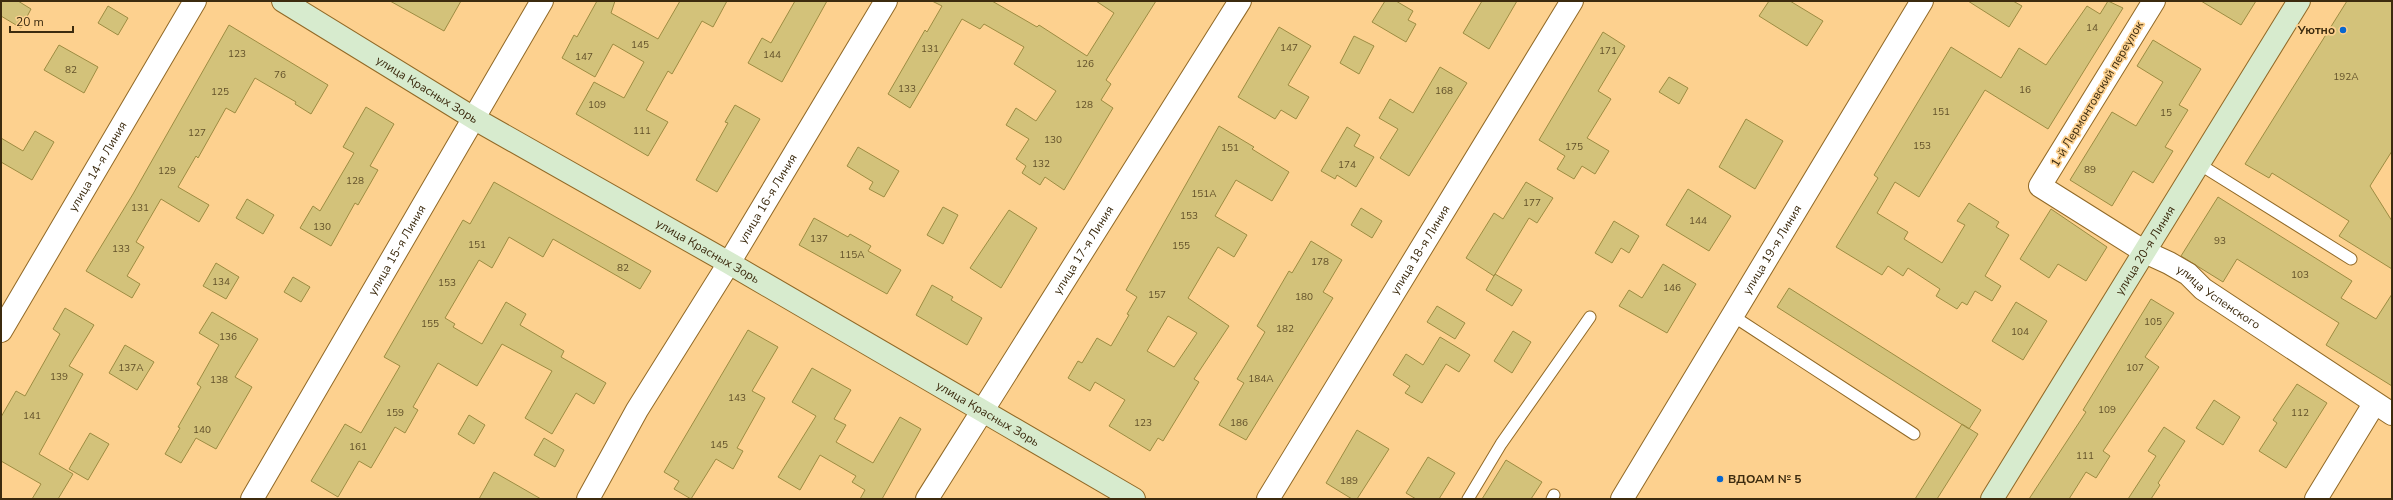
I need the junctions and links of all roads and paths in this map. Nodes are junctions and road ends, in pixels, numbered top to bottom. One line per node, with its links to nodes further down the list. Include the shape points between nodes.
1 (195, 1): 18 (street, улица 14-я Линия)
2 (283, 1): 10 (street, улица Красных Зорь)
3 (542, 1): 10 (street, улица 15-я Линия)
4 (886, 1): 15 (street, улица 16-я Линия)
5 (1240, 1): 20 (street, улица 17-я Линия)
6 (1572, 1): 26 (street, улица 18-я Линия)
7 (1922, 1): 16 (street, улица 19-я Линия)
8 (2154, 1): 12 (street, 1-й Лермонтовский переулок)
9 (2299, 1): 11 (street, улица 20-я Линия)
10 (475, 119): 15 (street, улица Красных Зорь); 22 (street, улица 15-я Линия)
11 (2199, 164): 13 (street, улица 20-я Линия); 14 (lane)
12 (2040, 186): 13 (street, улица Успенского)
13 (2145, 252): 19 (street, улица Успенского, via 2188,274 2203,289); 29 (street, улица 20-я Линия)
14 (2351, 259)
15 (729, 263): 20 (street, улица Красных Зорь); 23 (street, улица 16-я Линия, via 638,410)
16 (1733, 316): 21 (lane); 28 (street, улица 19-я Линия)
17 (1590, 317): 27 (lane, via 1501,444)
18 (1, 331)
19 (2383, 409): 30 (street)
20 (981, 411): 24 (street, улица 17-я Линия); 25 (street, улица Красных Зорь)
21 (1914, 434)
22 (252, 499)
23 (588, 499)
24 (927, 499)
25 (1134, 499)
26 (1268, 499)
27 (1468, 499)
28 (1622, 499)
29 (1992, 499)
30 (2316, 499)

